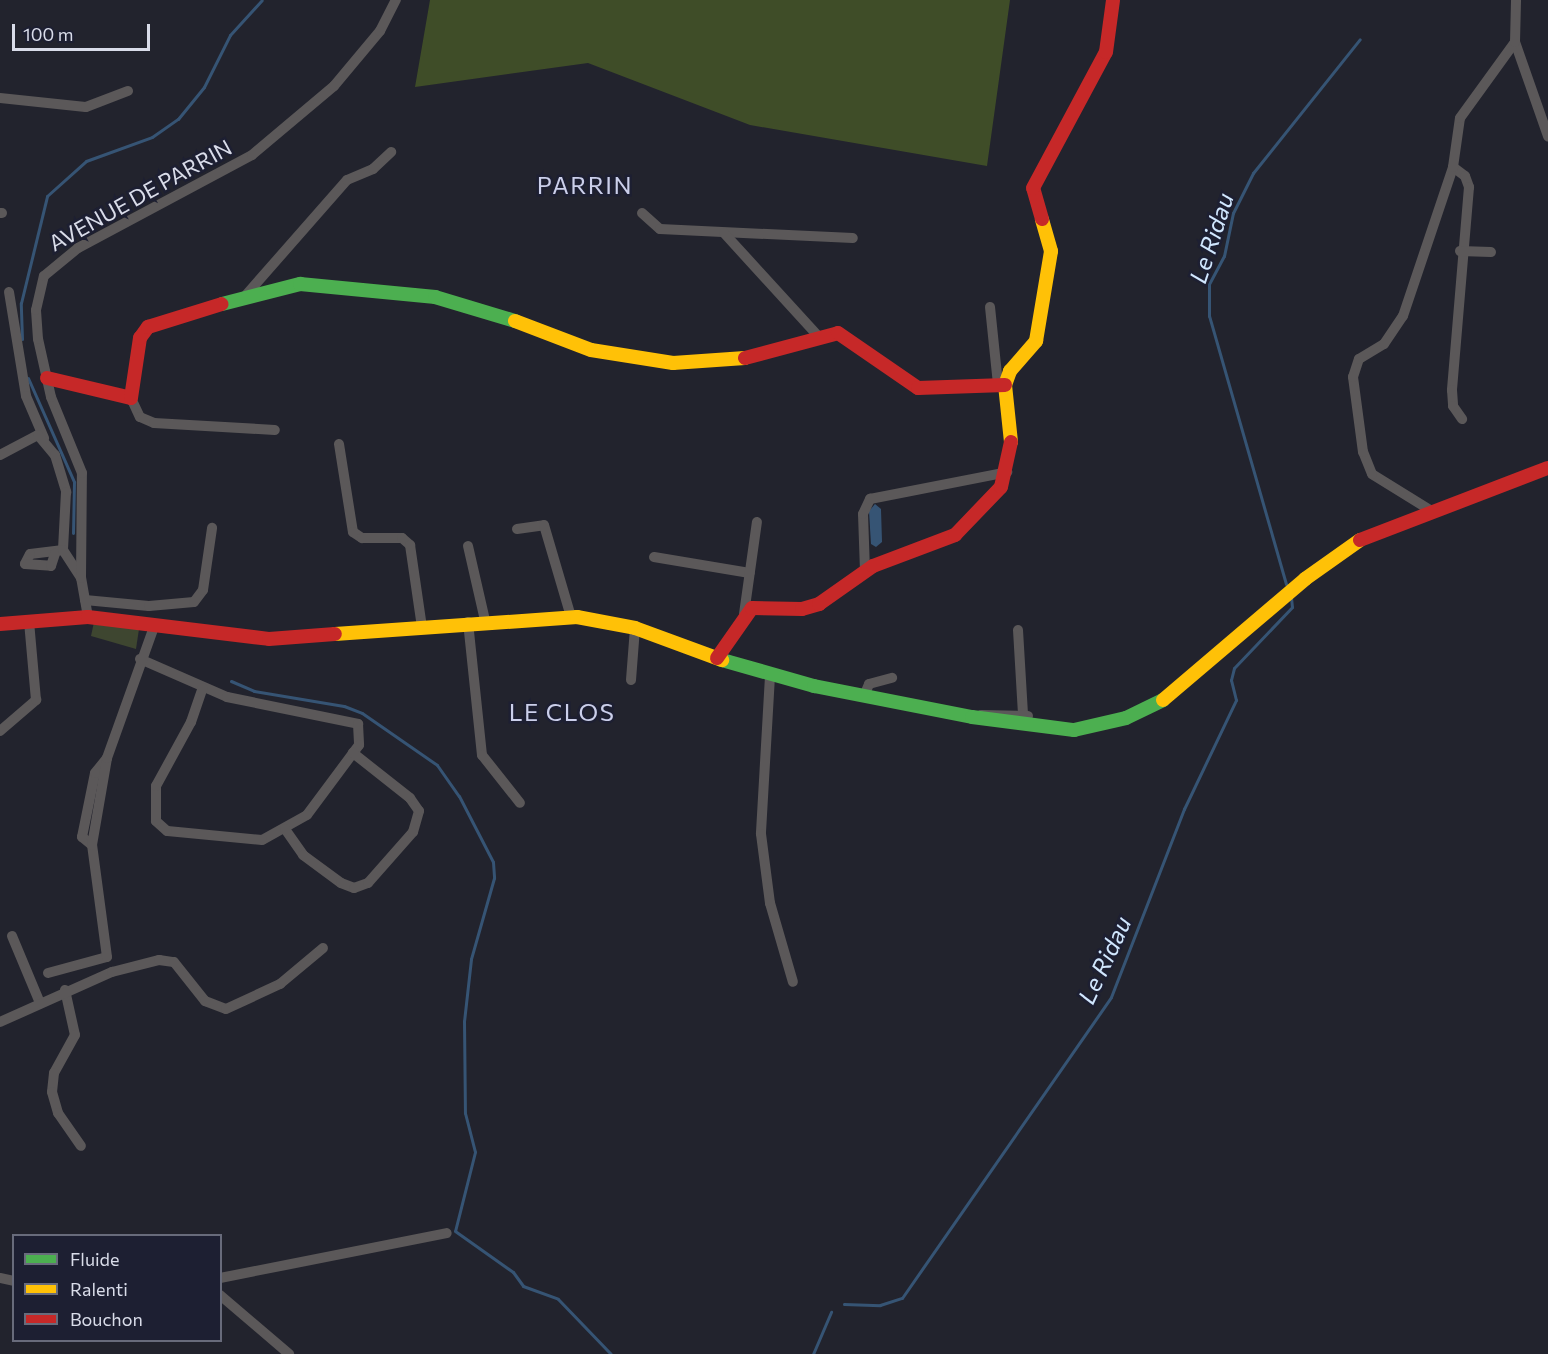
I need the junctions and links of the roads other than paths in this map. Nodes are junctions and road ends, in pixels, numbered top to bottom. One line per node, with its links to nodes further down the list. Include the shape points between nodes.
1 (396, 0): 20 (street, AVENUE DE PARRIN, via 380,32 334,86 252,156 53,265 41,282 35,318)
2 (1113, 0): 21 (street, via 1106,52 1033,188 1051,251 1036,341)
3 (1516, 0): 4 (street)
4 (1515, 42): 7 (street); 10 (street, via 1460,118)
5 (128, 91): 6 (street, via 86,107)
6 (0, 98)
7 (1546, 117): 8 (street)
8 (1548, 136)
9 (391, 152): 17 (street, via 373,169 347,180)
10 (1453, 167): 14 (street, via 1468,183); 32 (street, via 1399,326 1384,344 1359,359 1353,377 1363,452 1372,474)
11 (642, 213): 12 (street, via 655,228)
12 (724, 233): 13 (street); 19 (street)
13 (853, 238)
14 (1460, 251): 15 (street); 23 (street, via 1452,399)
15 (1491, 252)
16 (9, 292): 25 (street, via 26,396)
17 (246, 295): 19 (street, via 300,284 413,292 473,305 591,350 673,363 727,363); 22 (street, via 145,329)
18 (990, 307): 21 (street)
19 (818, 336): 21 (street, via 838,333 851,338 904,380 923,389)
20 (47, 378): 22 (street); 41 (street, AVENUE DE PARRIN, via 82,473)
21 (1001, 385): 29 (street, via 1011,437)
22 (131, 399): 24 (street, via 140,417 154,423)
23 (1462, 419)
24 (275, 430)
25 (44, 438): 27 (street, via 34,436); 37 (street, via 58,460 66,492)
26 (339, 444): 51 (street, via 353,532 363,538 402,538 410,545)
27 (0, 455)
28 (1548, 468): 31 (street)
29 (1007, 472): 39 (street, via 995,495 955,535); 39 (street, via 870,499 863,514)
30 (1548, 477): 31 (street)
31 (1465, 499): 32 (street)
32 (1430, 510): 63 (street, via 1377,531 1341,551 1192,681 1159,703 1104,725)
33 (757, 522): 40 (street)
34 (212, 528): 42 (street, via 203,590 194,602 149,606)
35 (517, 529): 45 (street, via 544,525)
36 (468, 546): 46 (street)
37 (59, 552): 37 (street, via 30,554 25,559 29,567 51,566); 41 (street)
38 (654, 557): 40 (street)
39 (865, 572): 43 (street, via 811,607 757,606)
40 (750, 573): 43 (street)
41 (81, 578): 42 (street, AVENUE DE PARRIN)
42 (85, 600): 44 (street, AVENUE DE PARRIN)
43 (744, 614): 54 (street)
44 (88, 617): 47 (street); 50 (street)
45 (572, 617): 46 (street); 52 (street)
46 (486, 620): 48 (street)
47 (30, 622): 49 (street); 64 (street, via 36,700)
48 (468, 622): 51 (street); 66 (street, via 482,755)
49 (0, 624)
50 (155, 624): 51 (street, via 269,639); 55 (street)
51 (422, 627)
52 (634, 628): 54 (street); 58 (street)
53 (1018, 630): 61 (street)
54 (717, 658): 56 (street)
55 (140, 659): 59 (street); 70 (street, via 107,758 92,845 107,957)
56 (770, 676): 60 (street); 71 (street, via 761,834 770,903)
57 (892, 678): 60 (street, via 869,684)
58 (631, 680)
59 (202, 688): 65 (street, via 276,710 358,724 361,732); 67 (street, via 191,722 156,786 154,808 159,827 250,842)
60 (864, 696): 62 (street)
61 (1023, 714): 62 (street, via 989,712); 63 (street)
62 (972, 717): 63 (street)
63 (1048, 729)
64 (0, 731)
65 (353, 753): 67 (street, via 339,765 311,811); 67 (street, via 411,798 419,812 417,826 368,883 354,888 341,883 303,855)
66 (520, 803)
67 (285, 829)
68 (12, 936): 73 (street)
69 (323, 948): 72 (street, via 280,984 226,1009 205,1001 179,967 166,960 112,972)
70 (48, 973)
71 (793, 982)
72 (65, 990): 73 (street); 75 (street, via 76,1028 54,1073 52,1092 58,1113)
73 (40, 1003): 74 (street)
74 (0, 1022)
75 (81, 1146)
76 (447, 1233): 77 (street)
77 (222, 1278)
78 (222, 1296): 79 (street)
79 (289, 1354)

